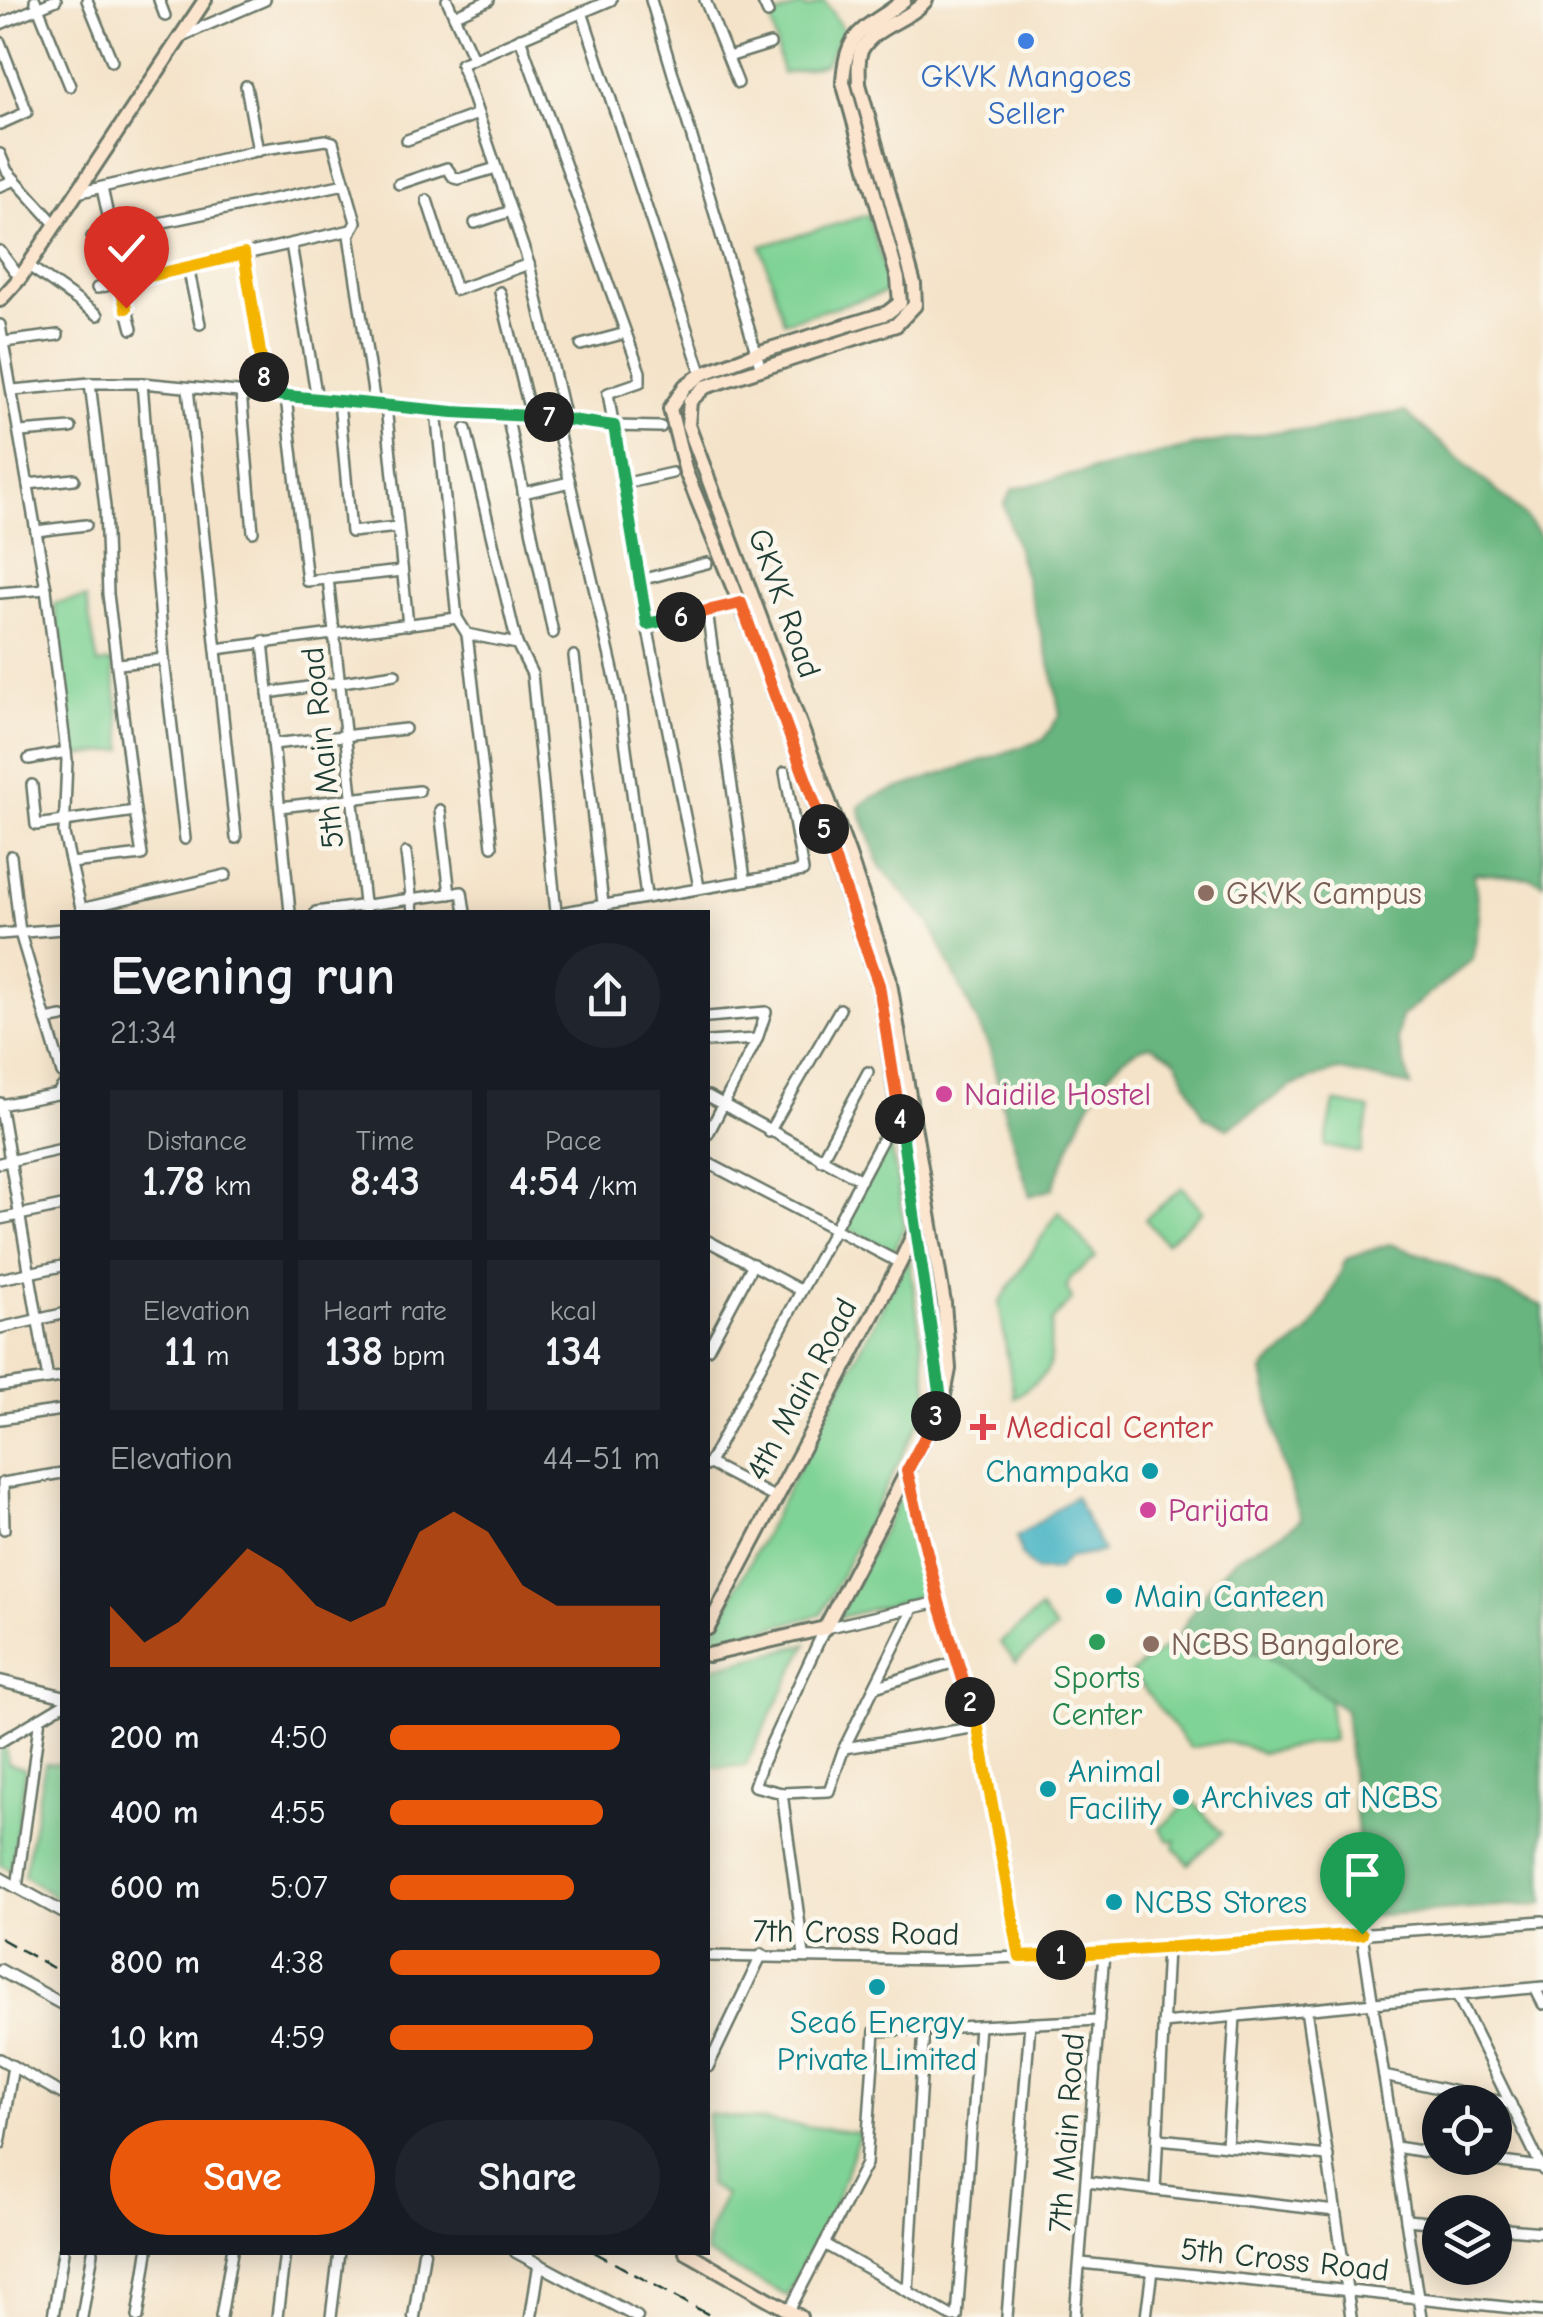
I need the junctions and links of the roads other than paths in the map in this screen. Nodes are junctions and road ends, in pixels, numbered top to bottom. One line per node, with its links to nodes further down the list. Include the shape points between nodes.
1 (56, 0): 14 (street)
2 (87, 0): 28 (street)
3 (159, 0): 18 (street)
4 (205, 0): 22 (main road)
5 (265, 0): 22 (street)
6 (447, 0): 19 (street)
7 (489, 0): 19 (street)
8 (611, 0): 16 (street)
9 (652, 0): 69 (street)
10 (705, 0): 26 (street)
11 (762, 0): 17 (street)
12 (904, 0): 15 (main road)
13 (926, 0): 20 (main road)
14 (37, 4): 21 (street); 30 (street)
15 (887, 5): 20 (street); 69 (main road, via 858,32 844,58 843,82 900,303 887,313)
16 (582, 12): 23 (street); 71 (street)
17 (768, 13)
18 (165, 16)
19 (454, 16): 27 (street)
20 (904, 19): 70 (main road, via 872,36 860,53 858,84 915,305 896,324)
21 (0, 24)
22 (182, 36): 43 (main road)
23 (520, 38): 27 (street); 65 (street)
24 (0, 42): 33 (street, via 28,112)
25 (770, 44): 26 (street)
26 (728, 57): 29 (street)
27 (473, 58): 32 (street, via 460,64)
28 (112, 62)
29 (738, 84)
30 (70, 86)
31 (246, 86): 35 (street)
32 (478, 114): 34 (street); 37 (street)
33 (0, 124)
34 (407, 140)
35 (258, 150): 39 (street, via 334,142); 42 (street)
36 (0, 154): 38 (street)
37 (496, 168): 40 (street, via 459,178 448,168); 45 (street)
38 (15, 180): 41 (street); 47 (street)
39 (346, 184): 48 (street, via 356,222); 49 (street)
40 (399, 184)
41 (0, 186)
42 (102, 188): 43 (street); 49 (street)
43 (77, 193): 47 (main road)
44 (426, 200): 54 (street, via 456,290)
45 (511, 212): 46 (street); 54 (street)
46 (475, 222)
47 (56, 225): 56 (main road)
48 (351, 230): 51 (street); 81 (street)
49 (112, 234): 50 (street)
50 (92, 237)
51 (291, 244): 53 (street); 79 (street)
52 (0, 250): 56 (street)
53 (244, 254): 55 (street); 77 (street)
54 (529, 264): 85 (street)
55 (188, 267): 57 (street); 62 (street)
56 (25, 272): 60 (main road); 61 (street)
57 (120, 283): 58 (street); 64 (street)
58 (97, 288)
59 (500, 292): 84 (street)
60 (0, 300)
61 (98, 315)
62 (200, 324)
63 (0, 325): 67 (street)
64 (132, 329)
65 (626, 333): 68 (street); 86 (street, via 640,382 608,393)
66 (58, 335): 67 (street)
67 (4, 342): 75 (street)
68 (580, 345)
69 (757, 353): 70 (street); 71 (main road)
70 (761, 369): 71 (main road)
71 (704, 380): 107 (main road, GKVK Road, via 690,401 688,425)
72 (90, 383): 73 (street); 75 (street); 120 (street)
73 (142, 384): 74 (street); 119 (street)
74 (188, 388): 76 (street); 117 (street)
75 (13, 390): 90 (street)
76 (240, 392): 77 (street); 100 (street)
77 (267, 394): 78 (street)
78 (286, 396): 79 (street); 103 (street, via 307,581)
79 (318, 399): 80 (street)
80 (338, 401): 81 (street); 98 (street, via 351,532)
81 (380, 405): 82 (street); 98 (street)
82 (436, 410): 83 (street); 109 (street)
83 (507, 415): 84 (street); 96 (street)
84 (530, 416): 85 (street)
85 (560, 418): 86 (street); 93 (street)
86 (614, 426): 87 (street); 95 (street)
87 (661, 427)
88 (71, 428): 90 (street)
89 (466, 429): 116 (street)
90 (20, 432): 94 (street)
91 (672, 473): 95 (street)
92 (74, 479): 94 (street)
93 (570, 482): 96 (street); 148 (street, via 619,696)
94 (28, 484): 99 (street)
95 (623, 484): 104 (street)
96 (524, 493): 114 (street)
97 (86, 526): 99 (street)
98 (398, 526): 102 (street)
99 (36, 532): 105 (street)
100 (253, 532)
101 (707, 563): 104 (street)
102 (402, 571): 103 (street); 111 (street)
103 (328, 578): 112 (street, 5th Main Road)
104 (640, 580): 110 (street)
105 (46, 589): 106 (street); 127 (street)
106 (0, 592)
107 (748, 600): 108 (street); 142 (main road, GKVK Road)
108 (706, 611): 110 (street); 145 (street)
109 (458, 618): 111 (street); 113 (street)
110 (647, 624): 146 (street)
111 (408, 625): 112 (street)
112 (334, 634): 115 (street); 122 (street, 5th Main Road)
113 (467, 634): 116 (street); 139 (street)
114 (554, 634)
115 (263, 642): 117 (street); 123 (street)
116 (517, 644): 157 (street, via 532,674)
117 (216, 650): 137 (street)
118 (574, 656): 150 (street)
119 (164, 659): 120 (street); 138 (street)
120 (119, 664): 134 (street)
121 (396, 674): 122 (street)
122 (339, 682): 123 (street); 125 (street, 5th Main Road)
123 (268, 693): 126 (street)
124 (405, 729): 125 (street)
125 (346, 736): 126 (street); 132 (street, 5th Main Road)
126 (273, 744): 133 (street)
127 (66, 752): 128 (street); 136 (street)
128 (29, 759)
129 (785, 772): 145 (street, via 803,871)
130 (32, 785): 136 (street, via 36,824)
131 (419, 791): 132 (street)
132 (353, 800): 133 (street); 151 (street, 5th Main Road)
133 (280, 807): 154 (street)
134 (135, 810): 136 (street); 143 (street, via 142,855)
135 (440, 810): 147 (street)
136 (65, 820): 143 (street)
137 (236, 838)
138 (184, 839)
139 (492, 846)
140 (406, 853): 149 (street)
141 (11, 856): 159 (street)
142 (842, 857): 182 (main road, GKVK Road, via 890,976); 183 (main road, GKVK Road, via 879,985)
143 (71, 863): 152 (street)
144 (226, 875): 153 (street)
145 (745, 880): 146 (street)
146 (699, 887): 148 (street)
147 (450, 894): 149 (street); 156 (street, via 462,892)
148 (646, 896): 150 (street)
149 (412, 899): 151 (street); 155 (street)
150 (603, 908)
151 (364, 909)
152 (81, 910)
153 (85, 910)
154 (290, 910)
155 (414, 910)
156 (465, 910)
157 (556, 910)
158 (60, 929): 159 (street)
159 (20, 933): 160 (street); 164 (street)
160 (0, 934)
161 (840, 1009): 174 (street)
162 (60, 1017): 164 (street)
163 (710, 1017): 165 (street, via 766,1012)
164 (46, 1020): 167 (street)
165 (757, 1039): 166 (street); 172 (street)
166 (710, 1042)
167 (60, 1063)
168 (868, 1072): 177 (street)
169 (60, 1090): 171 (street)
170 (710, 1097): 172 (street)
171 (0, 1104): 178 (street)
172 (724, 1105): 173 (street); 174 (street)
173 (710, 1130)
174 (770, 1132): 177 (street)
175 (883, 1138): 180 (street)
176 (60, 1149): 178 (street)
177 (821, 1160): 180 (street)
178 (5, 1162): 184 (street)
179 (710, 1163): 186 (street)
180 (861, 1180): 186 (street)
181 (60, 1206): 184 (street)
182 (928, 1208): 183 (main road); 202 (main road, GKVK Road, via 948,1353)
183 (912, 1211): 187 (main road, GKVK Road)
184 (20, 1214): 185 (street); 192 (street)
185 (0, 1218)
186 (834, 1228): 189 (street); 194 (street)
187 (914, 1230): 189 (main road, 4th Main Road); 202 (main road, GKVK Road)
188 (710, 1242): 190 (street)
189 (900, 1263): 209 (main road, 4th Main Road)
190 (753, 1264): 194 (street); 198 (street)
191 (60, 1266): 192 (street)
192 (30, 1272): 193 (street); 196 (street)
193 (0, 1279)
194 (800, 1290): 205 (street)
195 (60, 1314): 196 (street)
196 (38, 1320): 197 (street); 200 (street)
197 (0, 1328)
198 (710, 1345)
199 (60, 1377): 200 (street)
200 (48, 1378): 201 (street)
201 (0, 1386)
202 (942, 1405): 207 (main road, GKVK Road)
203 (60, 1410): 204 (street)
204 (0, 1419)
205 (710, 1460)
206 (710, 1465): 209 (street)
207 (907, 1471): 211 (street); 214 (main road, GKVK Road)
208 (60, 1473): 210 (street, via 2,1482)
209 (774, 1497): 213 (main road, 4th Main Road)
210 (4, 1529)
211 (939, 1602): 212 (street); 216 (street)
212 (914, 1608): 214 (street); 218 (street)
213 (710, 1624)
214 (825, 1628): 215 (main road); 225 (street, via 754,1786)
215 (710, 1655)
216 (958, 1661): 218 (street); 222 (street)
217 (1, 1682): 219 (street)
218 (874, 1687): 224 (street)
219 (60, 1696)
220 (60, 1706): 221 (street)
221 (40, 1718): 223 (street); 227 (street)
222 (978, 1728): 224 (street); 236 (street)
223 (0, 1742)
224 (844, 1748): 225 (street, via 829,1790)
225 (782, 1793): 234 (street)
226 (0, 1878): 227 (street)
227 (17, 1888): 228 (street)
228 (60, 1911)
229 (1543, 1921): 230 (street, 7th Cross Road)
230 (1362, 1934): 231 (street, 7th Cross Road); 241 (street)
231 (1167, 1948): 232 (street, 7th Cross Road); 247 (street)
232 (1104, 1953): 236 (street, 7th Cross Road); 245 (street, 7th Main Road)
233 (762, 1954): 234 (street, 7th Cross Road); 235 (street, 7th Cross Road); 251 (street)
234 (804, 1955): 236 (street, 7th Cross Road)
235 (710, 1956)
236 (1020, 1957)
237 (0, 1970): 240 (street)
238 (1539, 1987): 239 (street); 242 (street)
239 (1457, 1995): 241 (street); 255 (street)
240 (60, 2003)
241 (1372, 2003): 243 (street); 253 (street)
242 (1543, 2004)
243 (1306, 2009): 244 (street); 263 (street)
244 (1235, 2016): 247 (street); 260 (street)
245 (1099, 2020): 246 (street); 266 (street, 7th Main Road)
246 (1030, 2023): 248 (street); 301 (street)
247 (1164, 2023): 258 (street)
248 (979, 2026): 249 (street); 300 (street)
249 (924, 2028): 273 (street, via 876,2031 866,2164); 287 (street)
250 (0, 2059): 252 (street)
251 (710, 2064)
252 (13, 2066): 256 (street); 259 (street)
253 (1384, 2076): 254 (street); 261 (street)
254 (1425, 2085)
255 (1502, 2085)
256 (60, 2093)
257 (1512, 2106): 265 (street)
258 (1159, 2139): 260 (street); 267 (street)
259 (0, 2144)
260 (1227, 2146): 263 (street)
261 (1395, 2148): 262 (street); 269 (street)
262 (1422, 2152)
263 (1328, 2156): 268 (street)
264 (1512, 2164): 265 (street)
265 (1542, 2169)
266 (1087, 2182): 267 (street); 283 (street, 7th Main Road)
267 (1155, 2190): 268 (street)
268 (1335, 2210): 286 (street)
269 (1406, 2220): 270 (street, 5th Cross Road); 288 (street)
270 (1422, 2221)
271 (1512, 2229): 272 (street)
272 (1543, 2232)
273 (824, 2244): 287 (street); 290 (street)
274 (63, 2255): 291 (street)
275 (92, 2255): 292 (street)
276 (148, 2255): 293 (street)
277 (231, 2255): 294 (street)
278 (285, 2255): 295 (street)
279 (339, 2255): 296 (street)
280 (424, 2255): 297 (street)
281 (521, 2255): 284 (street)
282 (691, 2255): 290 (main road)
283 (1081, 2263): 285 (street, 5th Cross Road); 302 (street, 7th Main Road)
284 (540, 2266): 298 (street); 299 (street)
285 (1152, 2270): 286 (street, 5th Cross Road); 303 (street)
286 (1347, 2291): 288 (street, 5th Cross Road); 304 (street)
287 (908, 2292): 300 (street)
288 (1418, 2298): 289 (street, 5th Cross Road); 305 (street)
289 (1543, 2311)
290 (794, 2314)
291 (53, 2317)
292 (82, 2317)
293 (138, 2317)
294 (221, 2317)
295 (277, 2317)
296 (332, 2317)
297 (414, 2317)
298 (531, 2317)
299 (638, 2317)
300 (955, 2317)
301 (1007, 2317)
302 (1075, 2317)
303 (1146, 2317)
304 (1351, 2317)
305 (1421, 2317)

